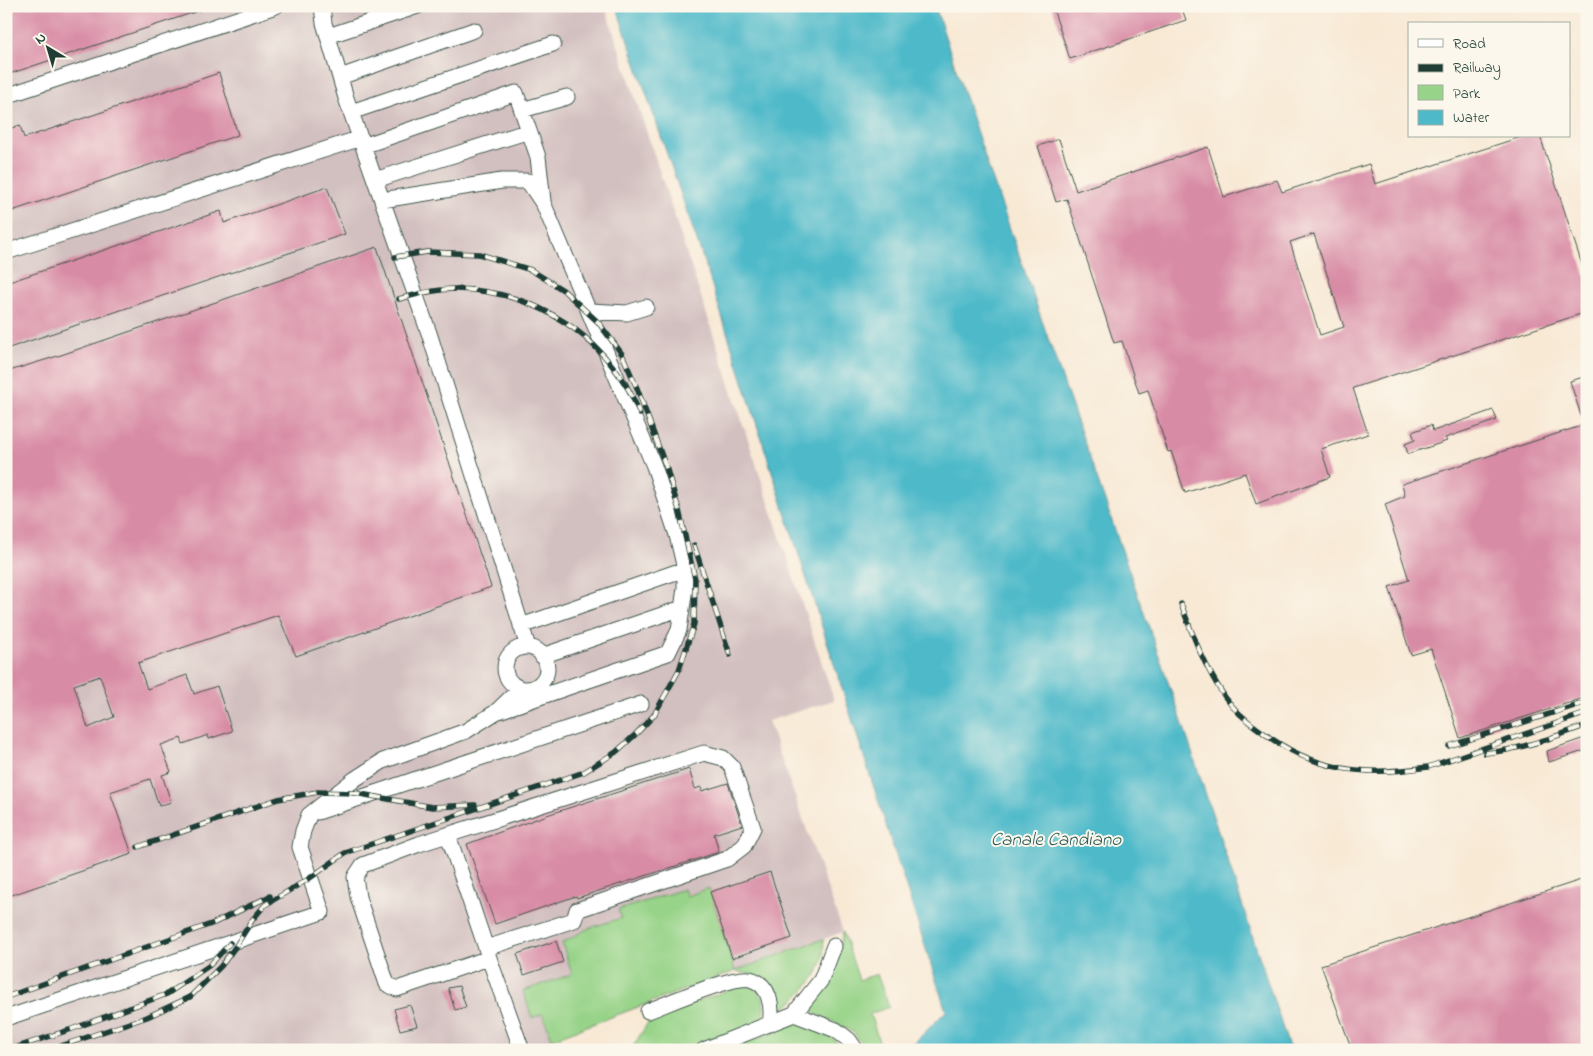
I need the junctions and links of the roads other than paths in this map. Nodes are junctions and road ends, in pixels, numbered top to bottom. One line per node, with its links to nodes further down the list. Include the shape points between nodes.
1 (276, 6): 8 (street)
2 (322, 6): 5 (street)
3 (418, 6): 5 (street)
4 (474, 30): 7 (street)
5 (328, 36): 7 (street)
6 (553, 44): 11 (street)
7 (340, 77): 11 (street)
8 (6, 96)
9 (567, 97): 10 (street)
10 (522, 110): 12 (street); 13 (street, via 516,93)
11 (352, 112): 13 (street)
12 (529, 131): 14 (street); 16 (street, via 538,157)
13 (362, 142): 14 (street); 17 (street)
14 (375, 180): 15 (street)
15 (382, 200): 16 (street, via 528,181); 22 (street, via 429,333)
16 (544, 206): 19 (street)
17 (6, 252)
18 (646, 308): 19 (street, via 627,313)
19 (590, 311): 20 (street, via 654,466)
20 (685, 568): 21 (street); 22 (street)
21 (682, 608): 24 (street); 27 (street, via 679,630 668,653)
22 (521, 626): 23 (street)
23 (528, 647): 24 (street); 25 (street, via 514,651 505,662 509,681)
24 (542, 656): 25 (street, via 547,666 543,680 533,688)
25 (520, 688): 27 (street)
26 (641, 704): 28 (street)
27 (496, 712): 28 (street, via 466,731 383,761)
28 (309, 815): 34 (street, via 300,847 322,912)
29 (448, 835): 31 (street); 31 (street, via 363,864 355,878 358,897 387,984 397,989); 31 (street, via 704,753 723,758 732,766 750,819 753,828 744,846 727,860 577,910 574,920)
30 (834, 946): 33 (street, via 820,980)
31 (488, 953): 36 (street)
32 (648, 1011): 35 (street, via 734,979 751,979 763,987 771,1002)
33 (794, 1014): 35 (street); 38 (street, via 836,1030)
34 (6, 1018)
35 (770, 1024): 37 (street)
36 (522, 1050)
37 (704, 1050)
38 (856, 1050)

